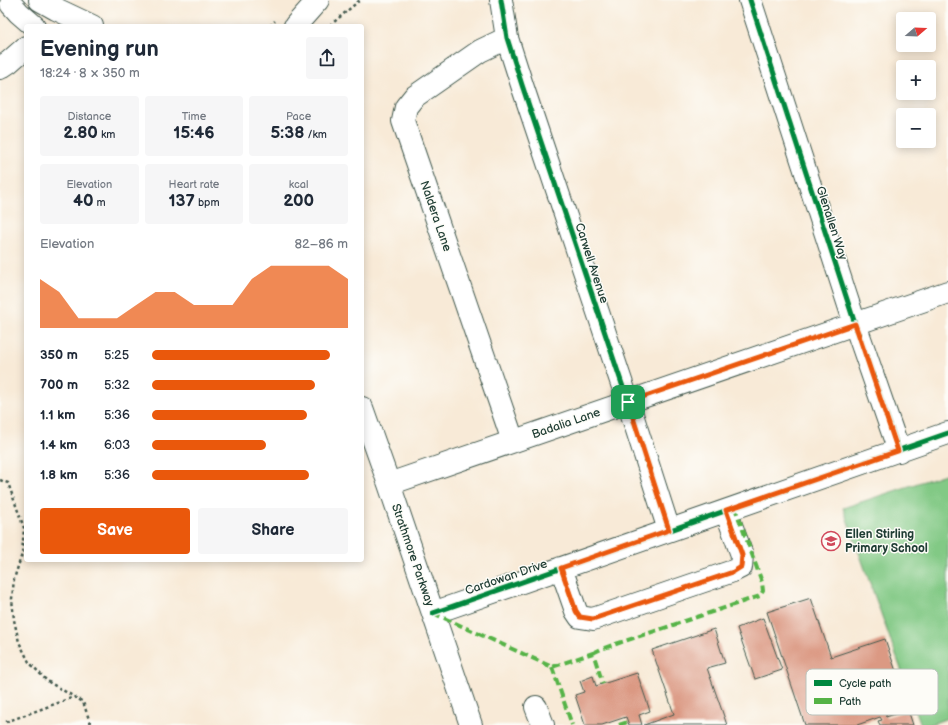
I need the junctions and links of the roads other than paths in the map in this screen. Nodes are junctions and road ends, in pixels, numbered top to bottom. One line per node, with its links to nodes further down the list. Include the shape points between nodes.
1 (318, 0): 8 (street)
2 (501, 0): 9 (street, Carwell Avenue)
3 (750, 0): 13 (street, Glenallen Way)
4 (8, 6): 6 (street)
5 (50, 9): 7 (street)
6 (32, 24)
7 (87, 24)
8 (297, 24)
9 (507, 38): 14 (street, Carwell Avenue); 17 (street, Naldera Lane, via 480,51 414,97 406,107 403,121)
10 (24, 49): 11 (street)
11 (0, 68)
12 (948, 292): 13 (street, Badalia Lane)
13 (855, 324): 14 (street, Badalia Lane); 18 (street, Glenallen Way)
14 (628, 402): 17 (street, Badalia Lane); 21 (street, Carwell Avenue)
15 (364, 414): 19 (street, Strathmore Parkway)
16 (948, 433): 18 (street, Cardowan Drive)
17 (513, 441): 19 (street, Badalia Lane)
18 (898, 451): 20 (street, Cardowan Drive)
19 (389, 484): 23 (street, Strathmore Parkway)
20 (726, 510): 21 (street, Cardowan Drive); 22 (street, via 742,555 741,567 733,572 593,619 580,617 576,611)
21 (669, 530): 22 (street, Cardowan Drive)
22 (561, 568): 23 (street, Cardowan Drive)
23 (433, 613): 24 (street, Strathmore Parkway)
24 (471, 725)

